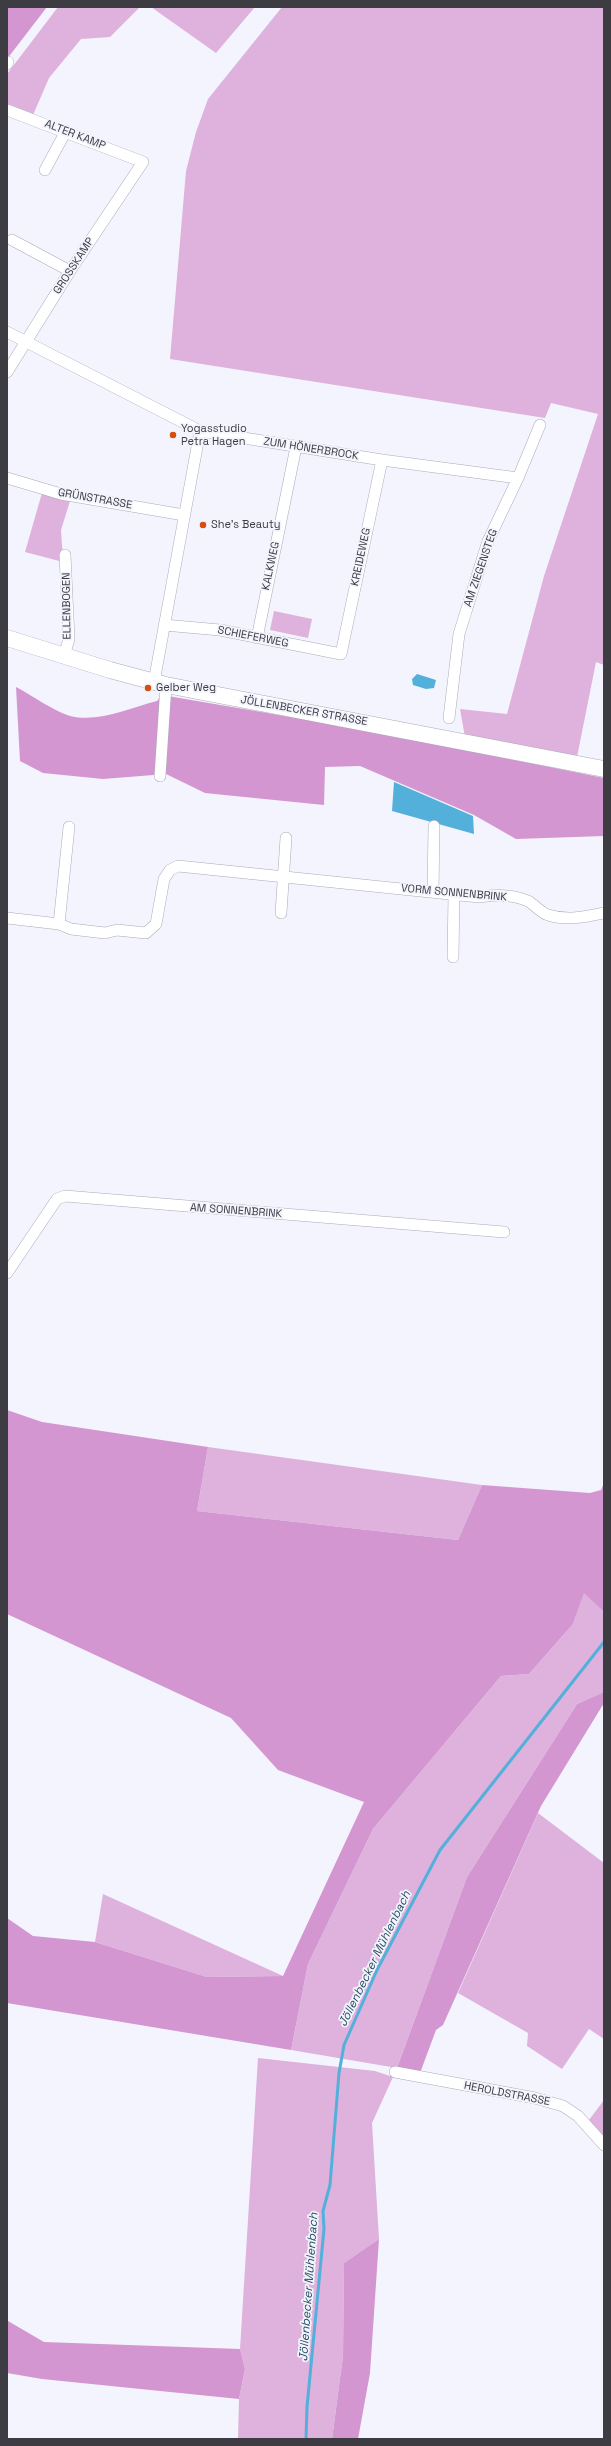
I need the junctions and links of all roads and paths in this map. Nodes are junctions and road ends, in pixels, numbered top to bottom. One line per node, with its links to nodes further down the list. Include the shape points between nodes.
1 (7, 110): 2 (street, ALTER KAMP)
2 (66, 131): 3 (street, ALTER KAMP); 4 (street)
3 (143, 162): 6 (street, GROSSKAMP)
4 (45, 170)
5 (12, 240): 6 (street)
6 (70, 271): 8 (street, GROSSKAMP)
7 (7, 332): 8 (street, ZUM HÖNERBROCK)
8 (25, 342): 9 (street, GROSSKAMP); 11 (street, ZUM HÖNERBROCK)
9 (7, 372)
10 (540, 425): 15 (street, AM ZIEGENSTEG)
11 (200, 432): 12 (street, ZUM HÖNERBROCK); 16 (street)
12 (296, 447): 13 (street, ZUM HÖNERBROCK); 20 (street, KALKWEG)
13 (382, 460): 15 (street, ZUM HÖNERBROCK); 21 (street, KREIDEWEG)
14 (7, 478): 16 (street, GRÜNSTRASSE, via 61,494)
15 (518, 478): 24 (street, AM ZIEGENSTEG, via 488,541 459,634)
16 (184, 515): 18 (street)
17 (65, 555): 22 (street, ELLENBOGEN, via 69,639)
18 (164, 625): 20 (street, SCHIEFERWEG, via 220,630); 23 (street)
19 (7, 638): 22 (main road, JÖLLENBECKER STRASSE)
20 (257, 638): 21 (street, SCHIEFERWEG)
21 (341, 654)
22 (64, 656): 23 (main road, JÖLLENBECKER STRASSE)
23 (160, 683): 25 (main road, JÖLLENBECKER STRASSE); 26 (street)
24 (449, 718)
25 (604, 769)
26 (160, 776)
27 (434, 826): 31 (street)
28 (69, 827): 36 (street)
29 (286, 838): 30 (street)
30 (284, 876): 31 (street, VORM SONNENBRINK); 33 (street); 36 (street, VORM SONNENBRINK, via 178,866 170,870 164,879 156,924 146,933 117,930 105,933 71,929)
31 (433, 892): 32 (street, VORM SONNENBRINK)
32 (454, 894): 34 (street, VORM SONNENBRINK, via 478,897 502,894 529,902 540,912 565,918 575,919); 37 (street)
33 (281, 913)
34 (604, 913)
35 (7, 918): 36 (street, VORM SONNENBRINK)
36 (59, 924)
37 (454, 957)
38 (504, 1232): 39 (street, AM SONNENBRINK, via 65,1196 57,1200)
39 (7, 1273)
40 (395, 2072): 41 (street, HEROLDSTRASSE, via 535,2098 563,2106 578,2116)
41 (604, 2145)

